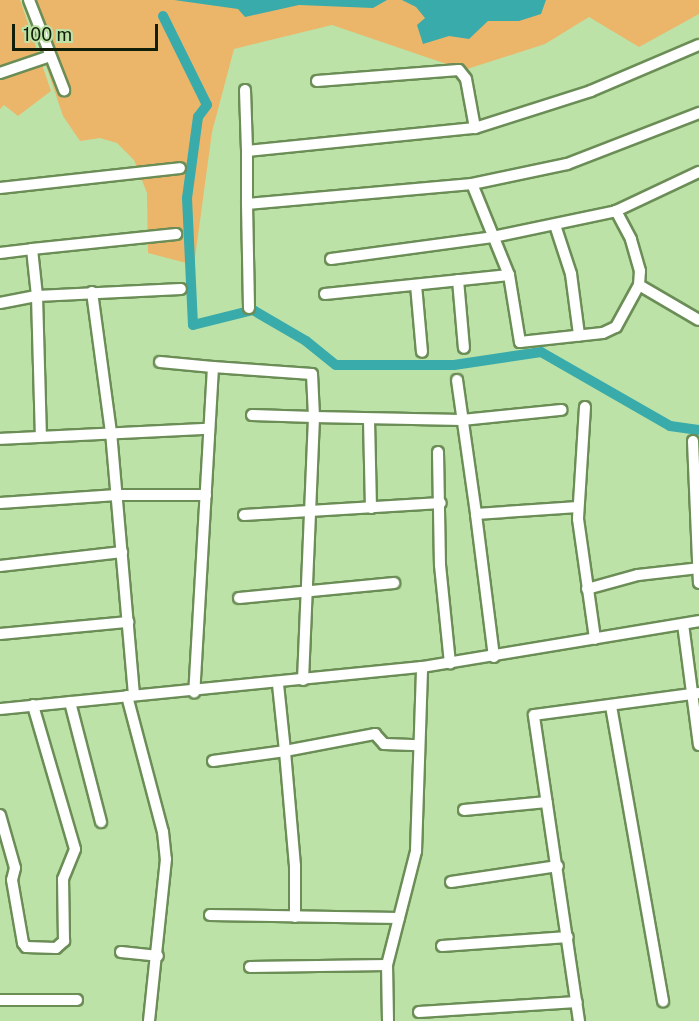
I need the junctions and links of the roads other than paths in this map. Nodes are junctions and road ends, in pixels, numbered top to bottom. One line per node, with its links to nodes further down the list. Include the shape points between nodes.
1 (29, 0): 3 (street)
2 (699, 45): 9 (street, via 591,91)
3 (50, 56): 4 (street); 6 (street)
4 (0, 73)
5 (317, 81): 9 (street, via 459,70 466,79)
6 (64, 90)
7 (244, 90): 10 (street)
8 (699, 113): 13 (street, via 567,165)
9 (475, 128): 10 (street)
10 (248, 152): 15 (street)
11 (180, 168): 14 (street)
12 (699, 172): 16 (street)
13 (472, 184): 15 (street); 19 (street)
14 (0, 188)
15 (246, 204): 32 (street)
16 (616, 211): 17 (street); 26 (street, via 631,239 640,271)
17 (555, 225): 19 (street); 34 (street, via 571,274)
18 (176, 234): 20 (street)
19 (493, 237): 22 (street); 23 (street)
20 (32, 249): 21 (street); 30 (street)
21 (0, 253)
22 (331, 259)
23 (509, 275): 24 (street); 34 (street, via 520,342)
24 (458, 280): 25 (street); 35 (street)
25 (416, 285): 29 (street); 36 (street)
26 (639, 285): 33 (street); 34 (street, via 616,327)
27 (181, 289): 28 (street)
28 (92, 292): 30 (street); 47 (street)
29 (325, 294)
30 (37, 296): 31 (street); 48 (street)
31 (0, 303)
32 (249, 308)
33 (699, 320)
34 (579, 335)
35 (464, 348)
36 (422, 352)
37 (160, 362): 38 (street)
38 (213, 367): 43 (street, via 308,371 315,380); 46 (street)
39 (457, 380): 45 (street)
40 (585, 407): 56 (street)
41 (561, 410): 45 (street)
42 (252, 415): 43 (street)
43 (315, 417): 44 (street); 58 (street)
44 (369, 420): 45 (street); 57 (street)
45 (462, 420): 59 (street)
46 (208, 429): 47 (street); 53 (street)
47 (111, 432): 48 (street); 52 (street)
48 (41, 436): 49 (street)
49 (0, 439)
50 (693, 441): 61 (street)
51 (438, 452): 55 (street)
52 (117, 495): 53 (street); 54 (street); 62 (street)
53 (206, 495): 80 (street)
54 (0, 503)
55 (441, 503): 57 (street); 76 (street, via 440,565)
56 (578, 507): 59 (street); 67 (street)
57 (371, 508): 58 (street)
58 (311, 513): 60 (street); 68 (street)
59 (476, 514): 75 (street)
60 (244, 515)
61 (697, 516): 64 (street)
62 (122, 552): 63 (street); 71 (street)
63 (0, 566)
64 (698, 568): 66 (street); 67 (street, via 638,575)
65 (394, 583): 68 (street)
66 (699, 583)
67 (587, 589): 74 (street)
68 (307, 593): 69 (street); 78 (street)
69 (239, 598)
70 (699, 621): 72 (street)
71 (128, 622): 73 (street); 82 (street)
72 (683, 624): 74 (street); 81 (street)
73 (0, 634)
74 (595, 639): 75 (street)
75 (494, 657): 76 (street)
76 (450, 663): 77 (street)
77 (422, 667): 78 (street); 87 (street)
78 (303, 680): 79 (street)
79 (278, 684): 80 (street); 89 (street)
80 (194, 692): 82 (street)
81 (695, 693): 85 (street); 88 (street)
82 (130, 696): 83 (street); 103 (street, via 166,859)
83 (70, 702): 84 (street); 94 (street)
84 (33, 705): 86 (street); 93 (street, via 75,849 63,879 64,941 56,948 26,947 23,943 12,880 15,868)
85 (611, 706): 91 (street, via 534,715); 108 (street)
86 (0, 709)
87 (419, 745): 89 (street, via 384,744 375,734); 99 (street, via 416,851)
88 (699, 745)
89 (285, 751): 90 (street); 98 (street, via 295,866)
90 (213, 761)
91 (547, 802): 92 (street); 95 (street)
92 (464, 810)
93 (0, 815)
94 (101, 822)
95 (558, 866): 96 (street); 100 (street)
96 (451, 882)
97 (210, 915): 98 (street)
98 (295, 917): 99 (street)
99 (399, 918): 104 (street)
100 (568, 937): 101 (street); 109 (street)
101 (442, 946)
102 (121, 952): 103 (street)
103 (158, 956): 111 (street)
104 (387, 966): 105 (street); 112 (street)
105 (250, 967)
106 (0, 1000): 107 (street)
107 (77, 1000)
108 (663, 1001)
109 (577, 1002): 110 (street); 113 (street)
110 (419, 1012)
111 (149, 1021)
112 (388, 1021)
113 (579, 1021)

